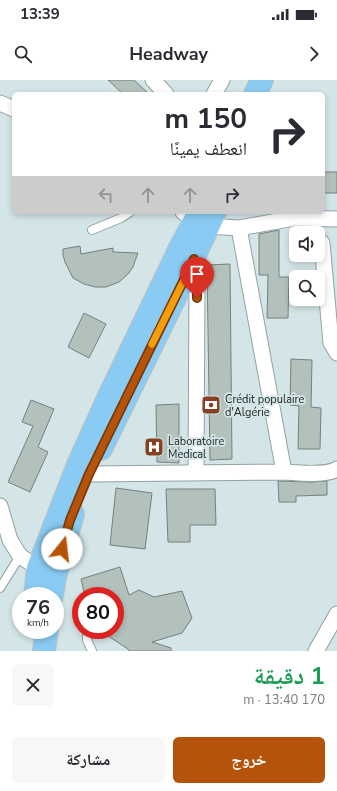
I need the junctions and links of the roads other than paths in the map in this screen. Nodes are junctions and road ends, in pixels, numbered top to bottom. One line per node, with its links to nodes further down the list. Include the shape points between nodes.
1 (153, 80): 5 (street)
2 (222, 80): 6 (street)
3 (262, 80): 7 (highway)
4 (278, 80): 8 (highway)
5 (164, 92)
6 (215, 92)
7 (257, 92)
8 (273, 92)
9 (0, 103): 10 (street)
10 (12, 109)
11 (127, 214): 15 (lane)
12 (200, 217): 14 (street); 16 (highway); 25 (highway, via 180,248 109,396 77,467)
13 (337, 219): 14 (street, via 294,218)
14 (239, 228): 20 (street)
15 (92, 230)
16 (194, 259): 21 (street, via 197,282); 22 (highway)
17 (324, 262): 18 (street, via 331,343)
18 (337, 353)
19 (337, 469): 20 (street, via 316,474)
20 (284, 472): 21 (street)
21 (196, 473): 22 (street)
22 (89, 474): 27 (highway, via 70,520)
23 (0, 506): 24 (street, via 10,540)
24 (20, 556): 25 (street); 28 (lane)
25 (38, 568): 26 (highway)
26 (36, 587)
27 (53, 587)
28 (0, 588)
29 (337, 614): 36 (street)
30 (31, 639): 33 (highway)
31 (46, 639): 34 (highway)
32 (87, 639): 35 (lane)
33 (30, 651)
34 (44, 651)
35 (92, 651)
36 (316, 651)

